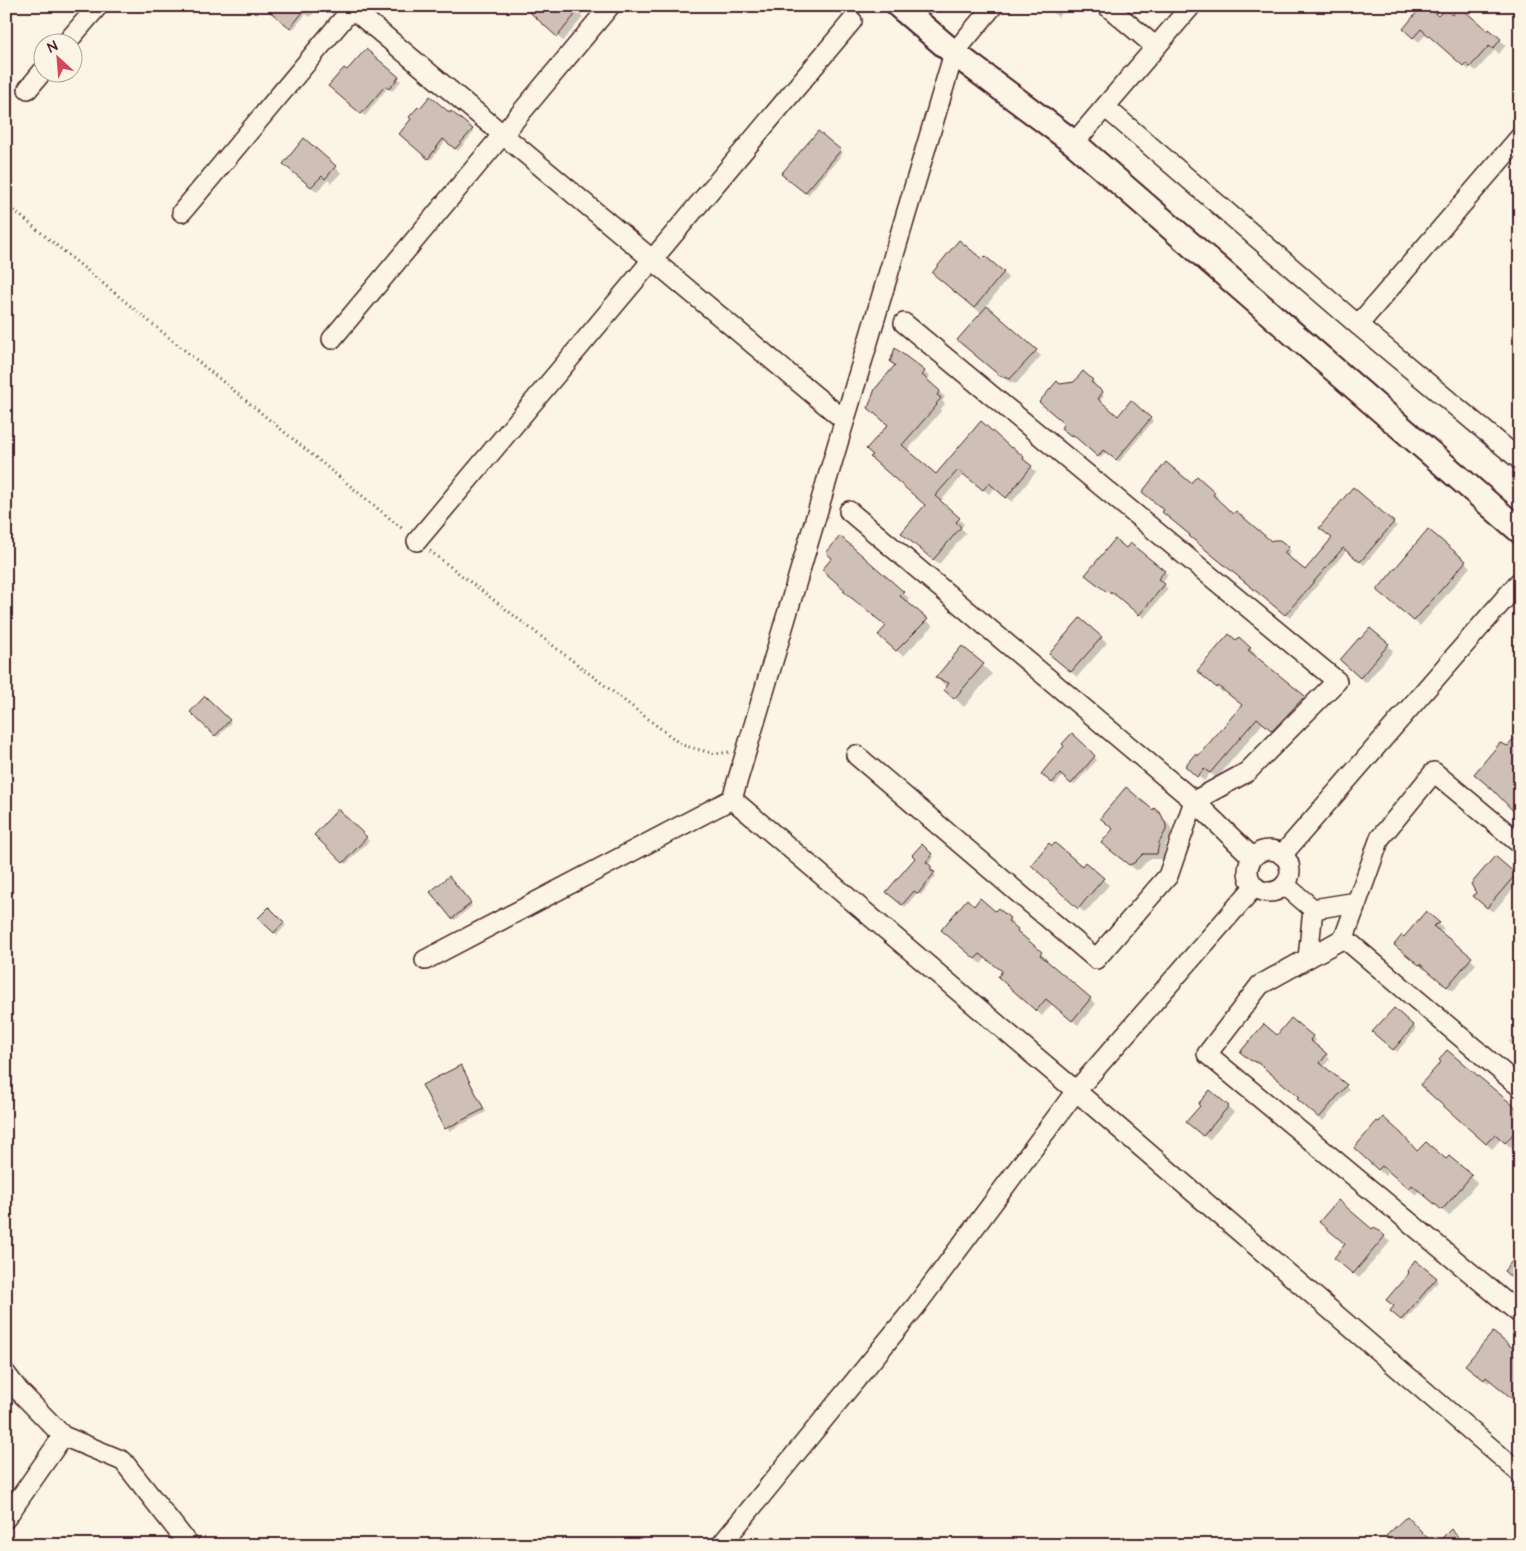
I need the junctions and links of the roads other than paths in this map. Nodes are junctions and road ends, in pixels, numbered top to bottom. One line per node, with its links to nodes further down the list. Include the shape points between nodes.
1 (98, 6): 9 (street)
2 (610, 6): 15 (street)
3 (899, 6): 11 (street)
4 (993, 6): 11 (street)
5 (1107, 6): 10 (street)
6 (1191, 6): 10 (street)
7 (351, 7): 15 (street); 18 (street)
8 (852, 21): 19 (street)
9 (76, 32)
10 (1156, 47): 14 (street)
11 (954, 52): 17 (street); 23 (street)
12 (34, 82): 13 (street)
13 (28, 89)
14 (1105, 107): 17 (street); 21 (street)
15 (502, 135): 19 (street); 22 (street)
16 (1520, 137): 21 (street)
17 (1074, 143): 26 (street)
18 (182, 212)
19 (652, 260): 23 (street); 27 (street)
20 (904, 322): 31 (street, via 1337,681 1247,772)
21 (1358, 325): 24 (street)
22 (332, 339)
23 (844, 420): 30 (street)
24 (1520, 460)
25 (849, 511): 31 (street)
26 (1520, 531)
27 (417, 541)
28 (1520, 581): 33 (street)
29 (856, 755): 31 (street, via 1096,959 1168,876)
30 (732, 799): 41 (street); 43 (street)
31 (1194, 801): 34 (street)
32 (1520, 844): 37 (street, via 1434,772 1380,838)
33 (1282, 854): 34 (street, via 1267,850); 35 (street, via 1289,864 1290,875)
34 (1252, 857): 36 (street, via 1248,878)
35 (1285, 885): 36 (street, via 1276,892 1264,892); 38 (street)
36 (1254, 887): 43 (street)
37 (1357, 902): 38 (street); 39 (street)
38 (1313, 909): 40 (street)
39 (1344, 938): 40 (street); 42 (street)
40 (1308, 958): 44 (street, via 1260,985 1207,1054)
41 (424, 960)
42 (1520, 1087)
43 (1076, 1091): 47 (street); 50 (street, via 916,1306)
44 (1520, 1314)
45 (6, 1374): 46 (street)
46 (63, 1436): 48 (street); 49 (street, via 123,1461)
47 (1520, 1473)
48 (6, 1518)
49 (189, 1545)
50 (721, 1545)

